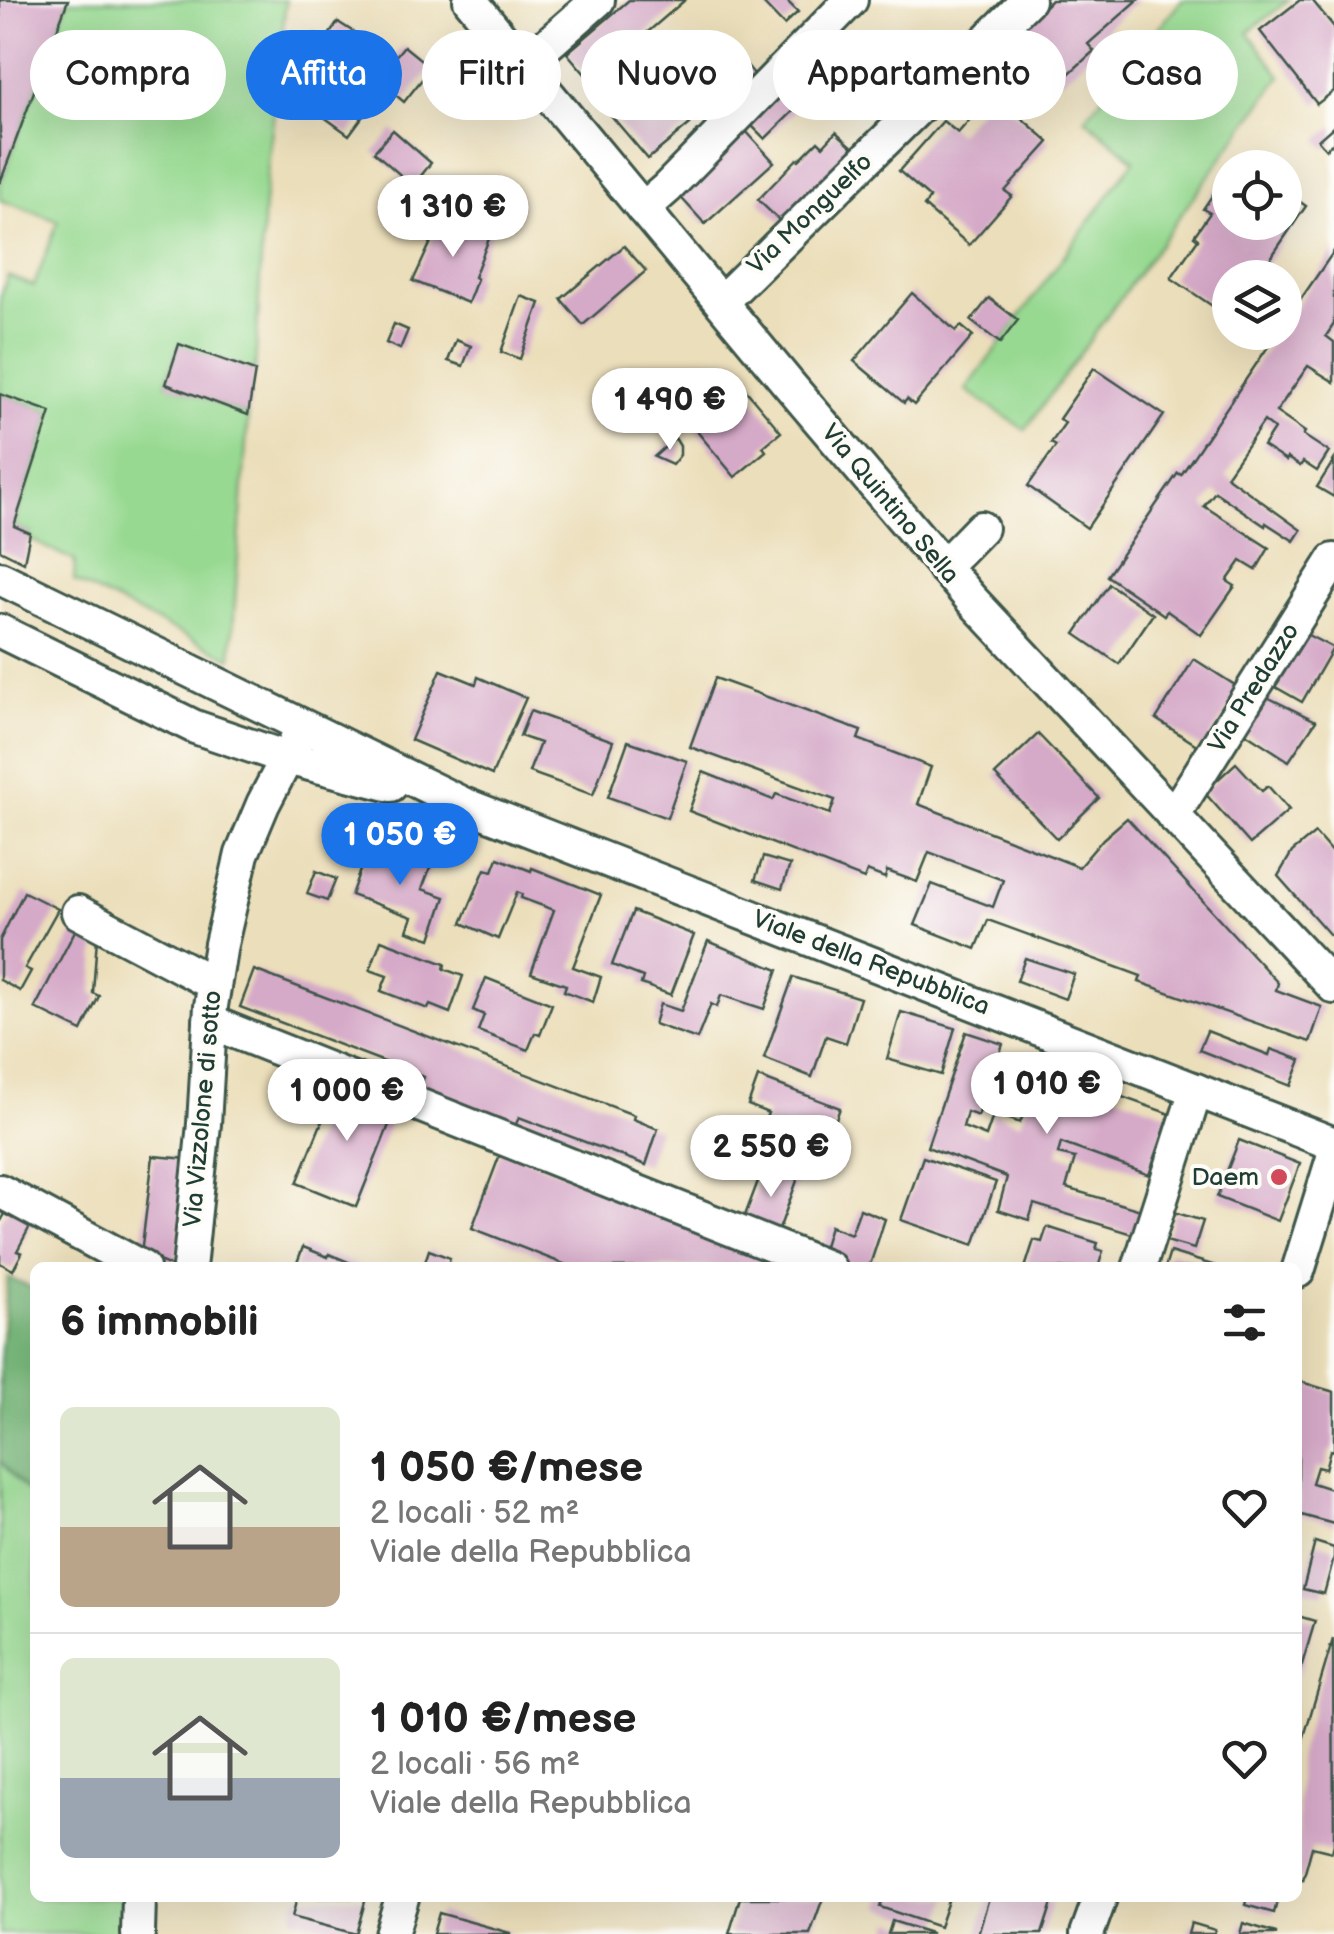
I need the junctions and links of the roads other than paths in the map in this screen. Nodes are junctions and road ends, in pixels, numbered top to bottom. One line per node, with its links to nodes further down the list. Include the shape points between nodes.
1 (470, 0): 5 (street, Via Quintino Sella)
2 (598, 0): 6 (street)
3 (850, 0): 8 (street)
4 (1028, 0): 9 (street, Via Monguelfo)
5 (495, 30)
6 (561, 32)
7 (561, 110): 8 (street, Via Quintino Sella)
8 (643, 209): 9 (street, Via Quintino Sella)
9 (721, 302): 12 (street, Via Quintino Sella)
10 (981, 528): 12 (street)
11 (1334, 560): 18 (street, Via Predazzo)
12 (944, 567): 18 (street, Via Quintino Sella)
13 (0, 578): 15 (street, Viale della Repubblica)
14 (0, 630): 16 (street, Viale della Repubblica, via 195,727)
15 (303, 727): 16 (street, Via Vizzolone di sotto); 17 (street, Viale della Repubblica)
16 (287, 758): 17 (street, Viale della Repubblica); 20 (street, Via Vizzolone di sotto, via 242,854)
17 (463, 804): 23 (street, Viale della Repubblica)
18 (1173, 816): 21 (street, Via Quintino Sella)
19 (78, 912): 20 (street)
20 (214, 984): 22 (street, Via Vizzolone di sotto)
21 (1334, 987)
22 (210, 1022): 28 (street, Via Vizzolone di sotto); 29 (street)
23 (1196, 1090): 24 (street, Viale della Repubblica); 30 (street)
24 (1334, 1144)
25 (1334, 1155): 31 (street)
26 (0, 1191): 27 (street)
27 (132, 1262)
28 (190, 1262)
29 (814, 1262)
30 (1142, 1262)
31 (1301, 1262)
32 (139, 1902): 35 (street)
33 (401, 1902): 36 (street)
34 (1099, 1902): 37 (street)
35 (138, 1934)
36 (390, 1934)
37 (1087, 1934)

